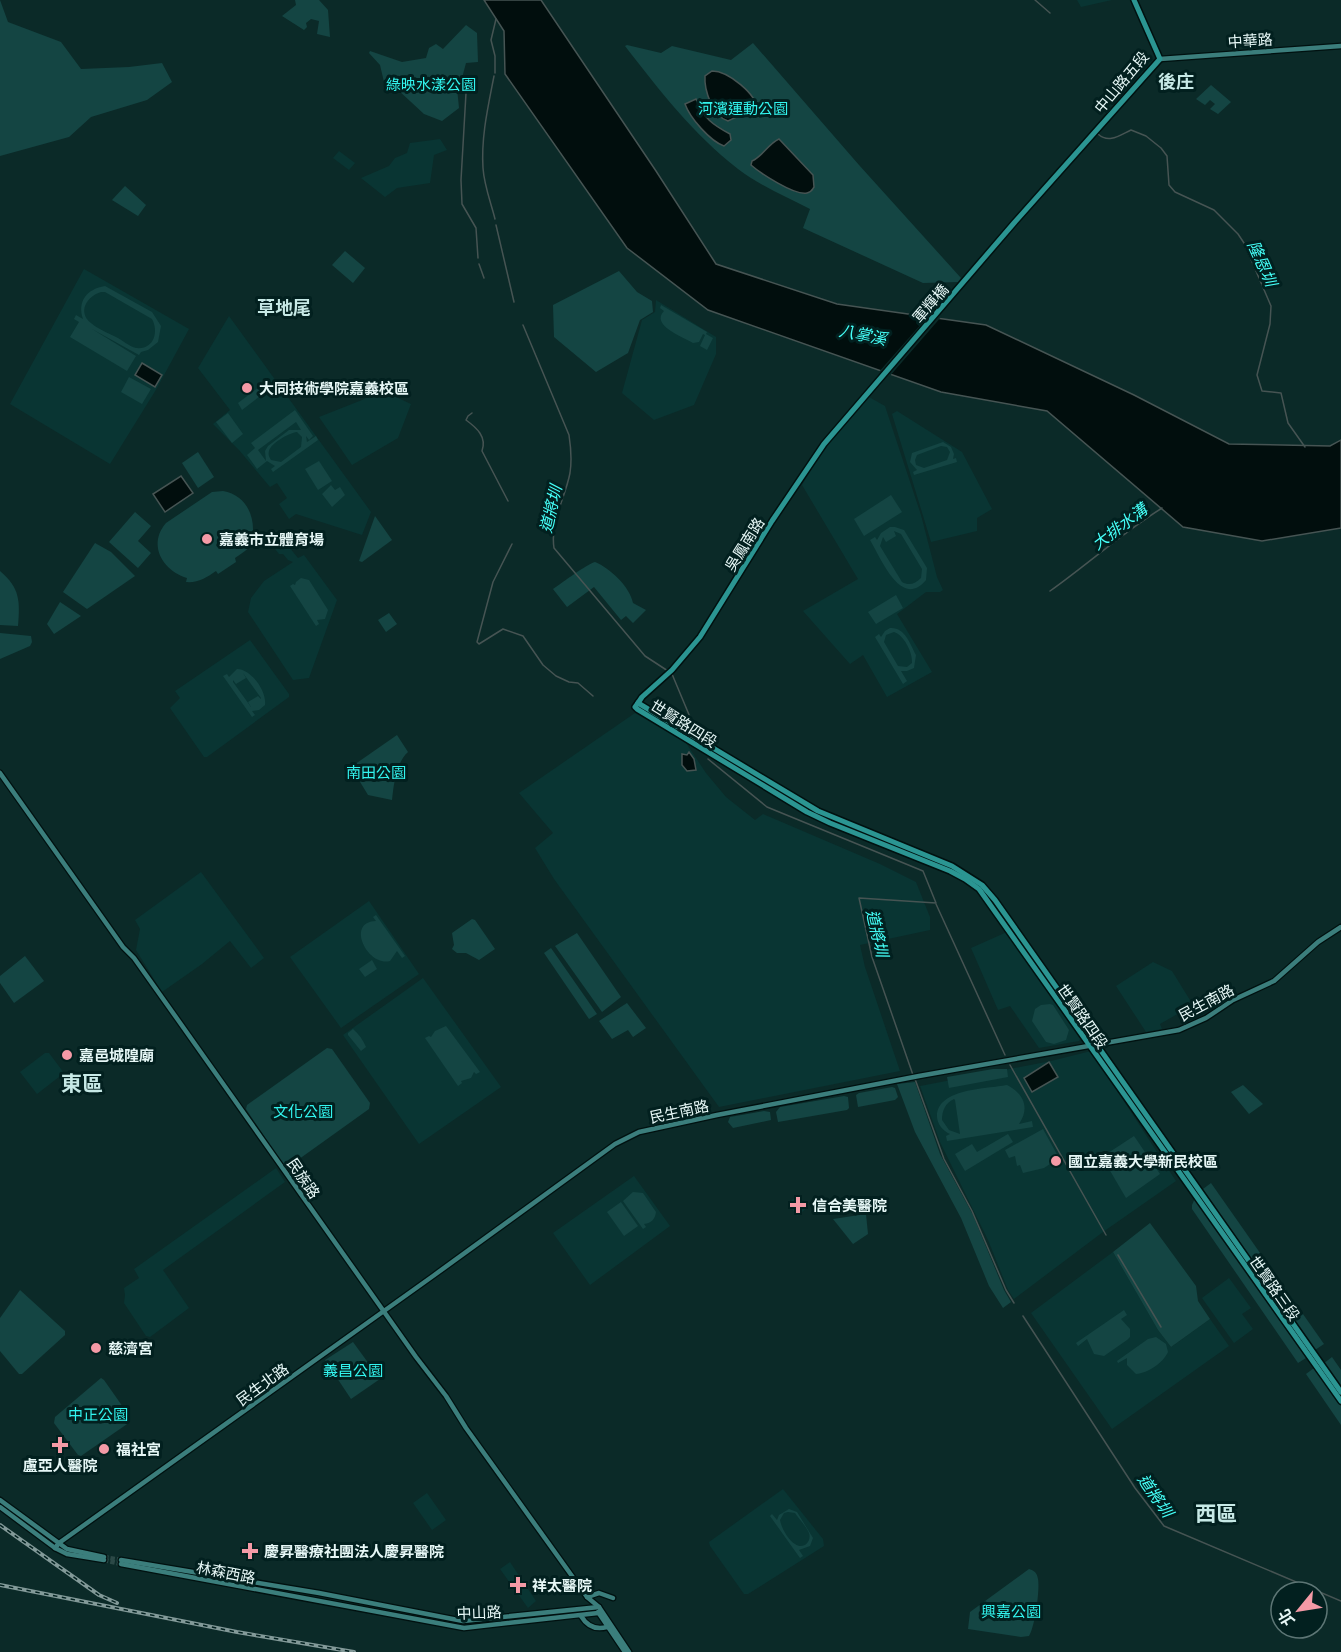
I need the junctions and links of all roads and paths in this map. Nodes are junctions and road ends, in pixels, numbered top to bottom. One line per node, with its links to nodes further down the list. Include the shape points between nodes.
1 (1134, 0): 3 (main road, 中山路五段)
2 (1341, 46): 3 (main road, 中華路)
3 (1160, 59): 4 (main road, 中山路五段)
4 (965, 281): 5 (main road, 軍輝橋)
5 (867, 395): 6 (main road, 吳鳳南路, via 815,456 707,627)
6 (638, 703): 9 (main road, 世賢路四段, via 818,811 973,878 995,900); 10 (main road, 世賢路四段, via 635,707 807,812 950,871 974,885)
7 (0, 773): 13 (main road, 民族路)
8 (1341, 927): 9 (main road, 民生南路, via 1274,981 1206,1018 1170,1033)
9 (1098, 1045): 10 (main road, 民生南路); 11 (main road, 世賢路四段)
10 (1091, 1047): 11 (main road, 世賢路四段); 12 (main road, 民生南路, via 919,1076 639,1132 615,1144)
11 (1193, 1186): 14 (main road, 世賢路三段); 15 (main road, 世賢路三段)
12 (484, 1239): 13 (main road, 民生北路)
13 (383, 1311): 18 (main road, 民生北路); 21 (main road, 民族路)
14 (1341, 1392)
15 (1341, 1401)
16 (0, 1500): 18 (main road)
17 (0, 1508): 19 (main road)
18 (62, 1542): 19 (main road, 民生北路); 19 (main road, via 77,1552 104,1559 67,1554)
19 (55, 1548)
20 (325, 1594): 23 (main road, 林森西路, via 121,1562); 26 (main road, 中山路, via 463,1621)
21 (587, 1597): 22 (main road, via 599,1593); 24 (main road); 25 (main road, 民族路)
22 (612, 1598)
23 (327, 1602): 28 (main road, 中山路, via 464,1628)
24 (578, 1610): 25 (main road, 中山路); 26 (main road, 中山路)
25 (597, 1610): 27 (main road, 中山路); 29 (main road, 民族路); 30 (main road, 民族路)
26 (526, 1615): 28 (main road)
27 (581, 1616): 28 (main road, 中山路); 29 (main road, via 594,1628)
28 (525, 1621)
29 (607, 1627): 30 (main road, 民族路)
30 (613, 1632): 31 (main road)
31 (627, 1652)

